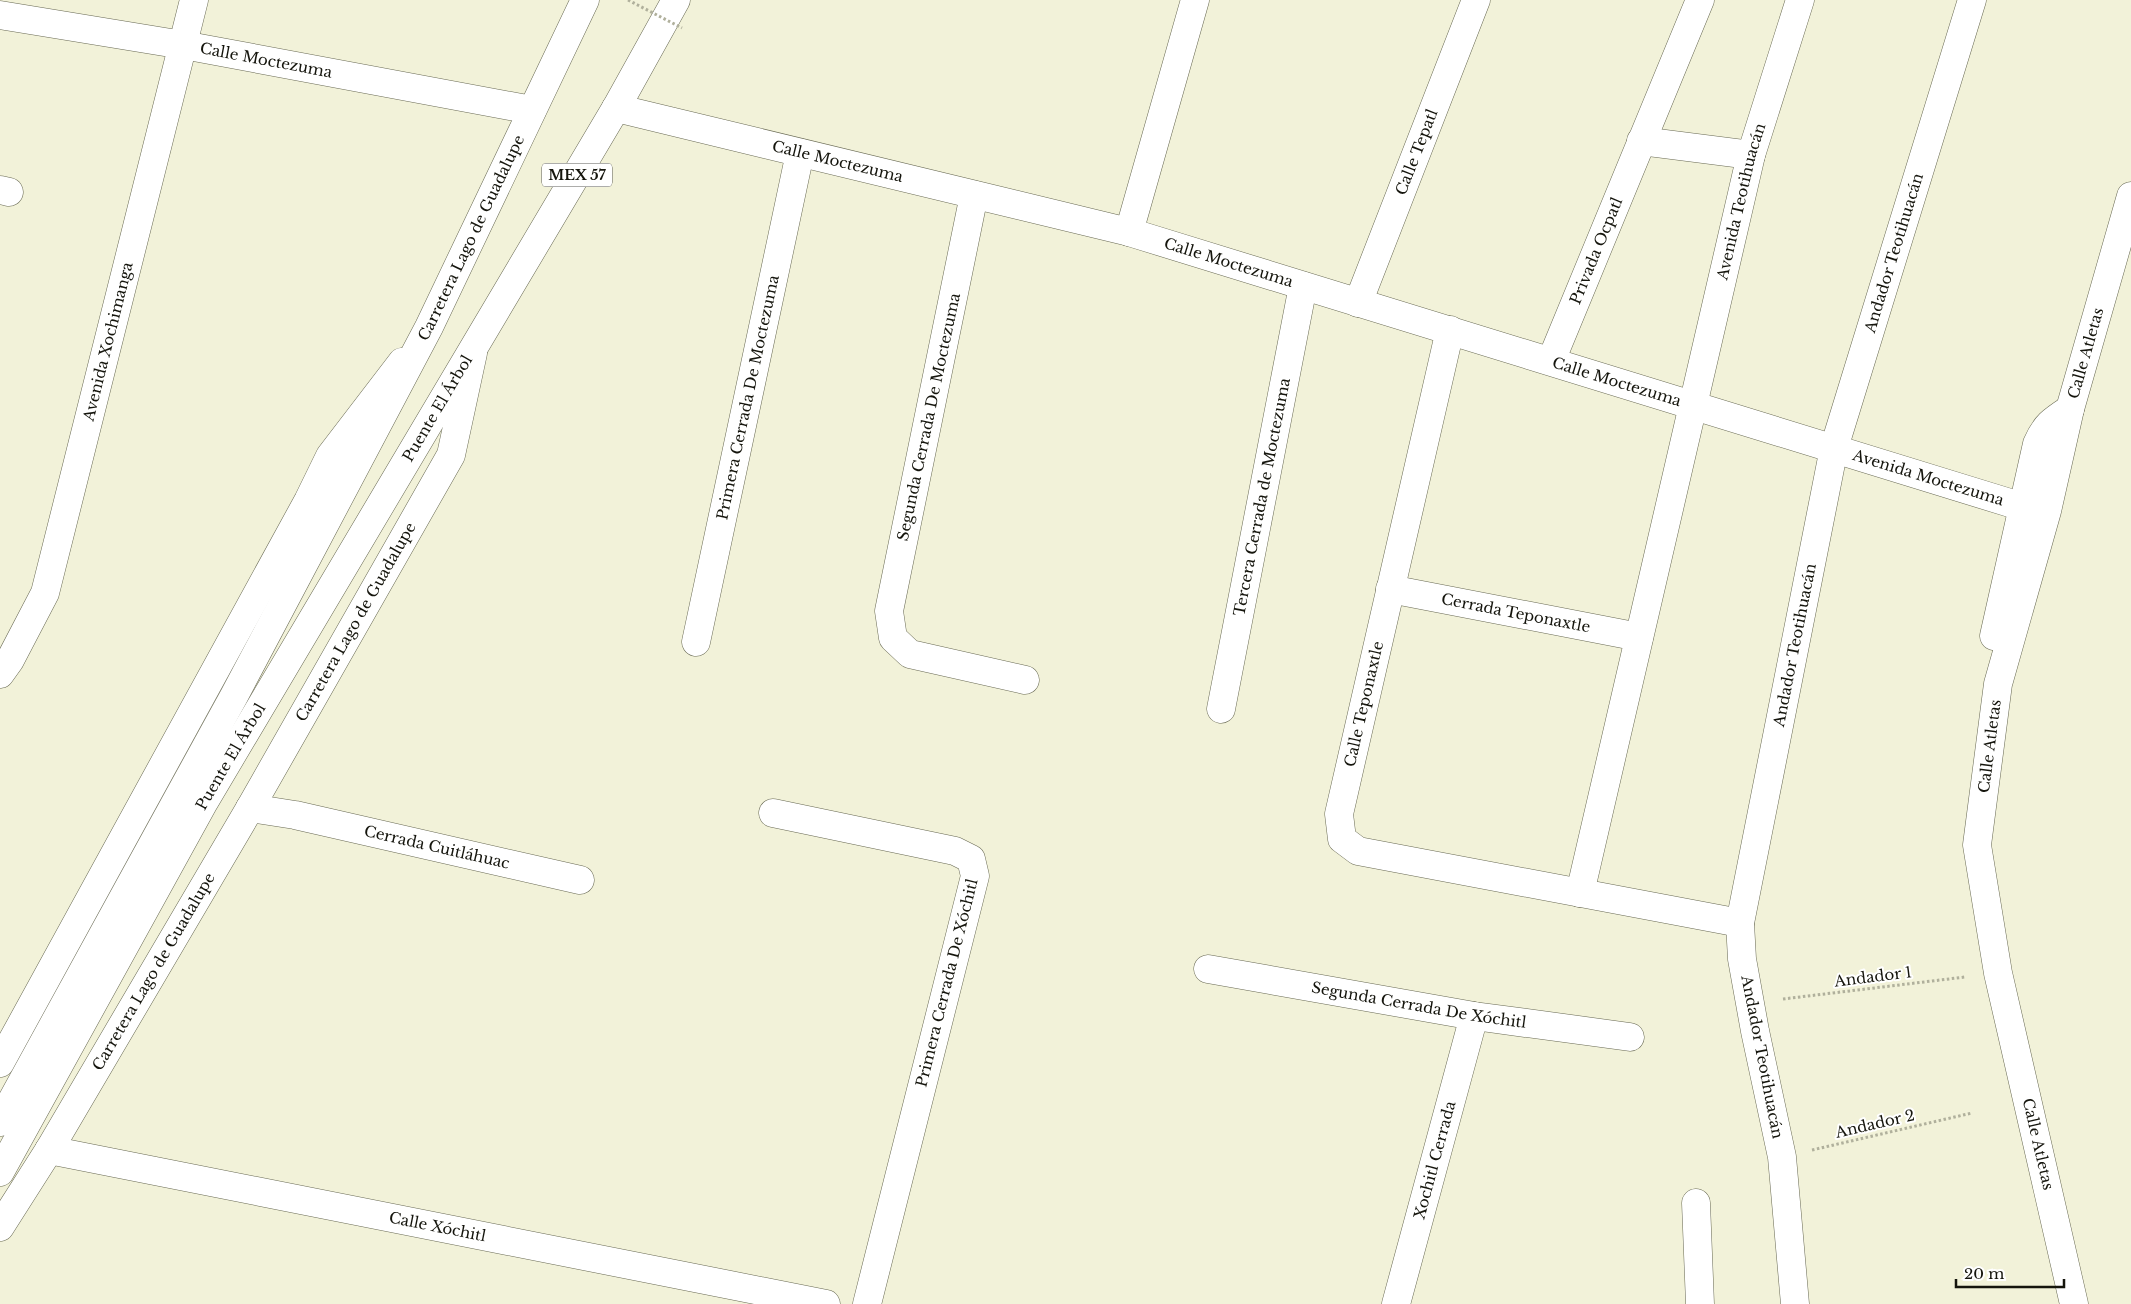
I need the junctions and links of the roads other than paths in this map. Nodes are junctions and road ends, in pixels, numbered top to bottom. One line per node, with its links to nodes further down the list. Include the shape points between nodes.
1 (194, 0): 10 (street, Avenida Xochimanga)
2 (585, 0): 12 (street, Carretera Lago de Guadalupe)
3 (676, 0): 11 (street, Carretera Lago de Guadalupe / MEX 57)
4 (1195, 0): 18 (street)
5 (1476, 0): 20 (street, Calle Tepatl)
6 (1700, 0): 13 (street, Privada Ocpatl)
7 (1800, 0): 15 (street, Avenida Teotihuacán)
8 (1972, 0): 27 (street, Andador Teotihuacán)
9 (0, 15): 10 (street, Calle Moctezuma)
10 (183, 45): 12 (street, Calle Moctezuma); 32 (street, Avenida Xochimanga, via 45,593)
11 (616, 108): 14 (street, Calle Moctezuma); 23 (street, Carretera Lago de Guadalupe / MEX 57)
12 (532, 110): 21 (street, Carretera Lago de Guadalupe)
13 (1641, 141): 15 (street); 24 (street, Privada Ocpatl)
14 (800, 153): 16 (street, Calle Moctezuma); 31 (street, Primera Cerrada De Moctezuma)
15 (1751, 155): 25 (street, Avenida Teotihuacán)
16 (974, 195): 18 (street, Calle Moctezuma); 33 (street, Segunda Cerrada De Moctezuma, via 889,611 893,638 910,654)
17 (2131, 196): 26 (street, Calle Atletas)
18 (1129, 232): 19 (street, Calle Moctezuma)
19 (1304, 286): 20 (street, Calle Moctezuma); 35 (street, Tercera Cerrada de Moctezuma)
20 (1358, 303): 22 (street, Calle Moctezuma)
21 (429, 327): 44 (street, Carretera Lago de Guadalupe, via 330,456); 45 (street, Puente El Árbol, via 202,756)
22 (1450, 330): 24 (street, Calle Moctezuma); 29 (street, Calle Teponaxtle)
23 (474, 348): 36 (street, Carretera Lago de Guadalupe / MEX 57, via 450,455); 47 (street, Puente El Árbol, via 204,802)
24 (1551, 361): 25 (street, Calle Moctezuma)
25 (1693, 406): 27 (street, Calle Moctezuma); 30 (street)
26 (2070, 409): 28 (street, via 2043,430); 34 (street, Calle Atletas, via 2047,511)
27 (1834, 448): 28 (street, Avenida Moctezuma); 40 (street, Andador Teotihuacán)
28 (2023, 507): 34 (street, via 1992,650)
29 (1390, 589): 30 (street, Cerrada Teponaxtle); 39 (street, Calle Teponaxtle, via 1339,814 1342,839 1358,851)
30 (1639, 636): 39 (street)
31 (696, 642)
32 (3, 664)
33 (1025, 680)
34 (1998, 684): 55 (street, Calle Atletas, via 1977,845 1998,973)
35 (1221, 709)
36 (250, 808): 38 (street, Cerrada Cuitláhuac, via 295,815); 46 (street, Carretera Lago de Guadalupe / MEX 57)
37 (773, 813): 51 (street, Primera Cerrada De Xóchitl, via 955,851 971,859 975,876)
38 (580, 880)
39 (1580, 893): 40 (street, Calle Teponaxtle)
40 (1740, 923): 54 (street, Andador Teotihuacán, via 1750,1003 1782,1158)
41 (1208, 969): 42 (street, Segunda Cerrada De Xóchitl)
42 (1474, 1016): 43 (street, Segunda Cerrada De Xóchitl); 52 (street, Xochitl Cerrada)
43 (1630, 1037)
44 (0, 1063)
45 (0, 1122)
46 (49, 1150): 49 (street, Carretera Lago de Guadalupe / MEX 57); 50 (street, Calle Xóchitl)
47 (0, 1172)
48 (1696, 1203): 53 (street)
49 (0, 1227)
50 (826, 1304)
51 (867, 1304)
52 (1396, 1304)
53 (1700, 1304)
54 (1795, 1304)
55 (2074, 1304)

